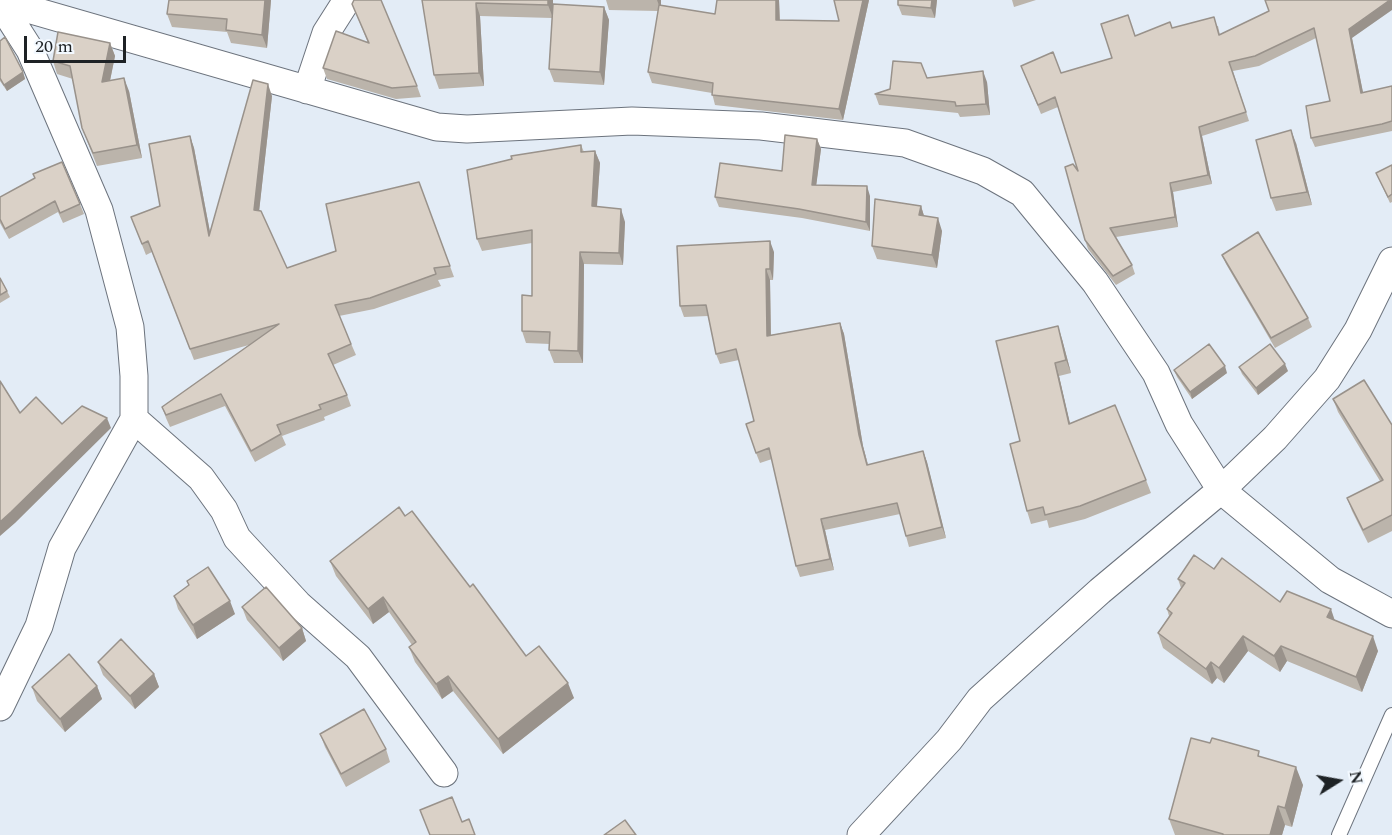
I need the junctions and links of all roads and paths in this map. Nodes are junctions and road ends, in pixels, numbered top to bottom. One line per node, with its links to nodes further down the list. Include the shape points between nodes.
1 (347, 0): 3 (street, via 326,33)
2 (0, 2): 3 (street); 5 (street, via 30,50 99,210 130,327)
3 (307, 90): 6 (street, via 436,127 632,121 761,126 905,143 983,171 1022,193 1095,282 1156,373 1179,424)
4 (1392, 261): 6 (street, via 1358,330 1326,379 1275,438)
5 (134, 419): 8 (street, via 62,548 39,626); 10 (street, via 201,478 224,510 237,538 298,604 358,657)
6 (1221, 490): 7 (street, via 1330,580); 11 (street, via 980,699 942,748)
7 (1392, 614)
8 (0, 707)
9 (1392, 715): 12 (lane)
10 (444, 773)
11 (861, 835)
12 (1339, 835)

